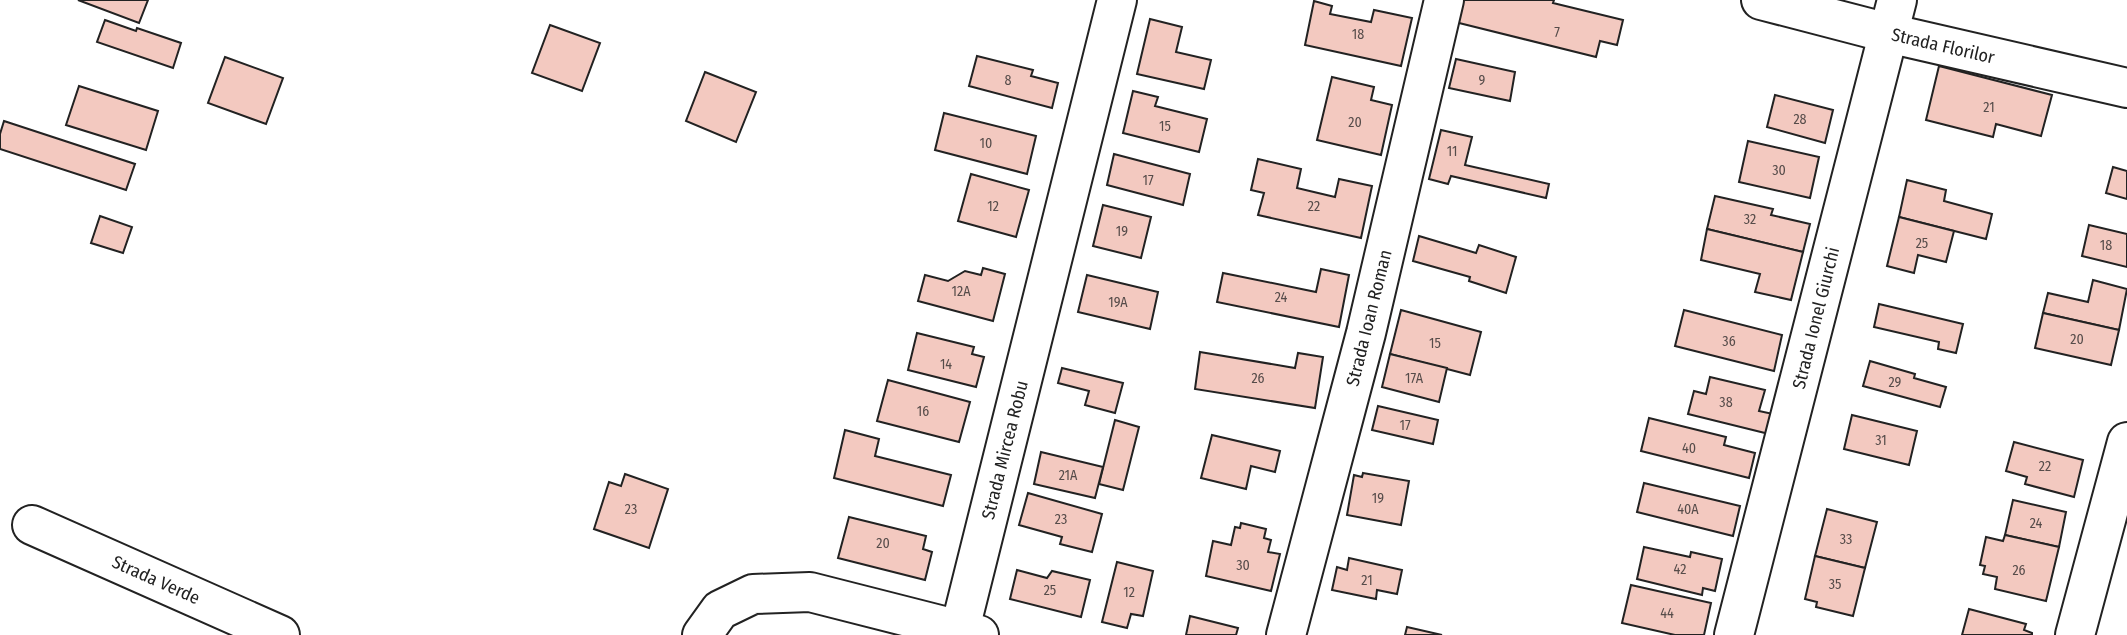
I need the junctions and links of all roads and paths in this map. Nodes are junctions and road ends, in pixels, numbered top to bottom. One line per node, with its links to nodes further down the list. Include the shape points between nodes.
1 (1117, 0): 8 (street, Strada Mircea Robu)
2 (1444, 0): 11 (street, Strada Ioan Roman, via 1366,333)
3 (1761, 0): 4 (street, Strada Florilor)
4 (1892, 16): 5 (street, Strada Florilor); 12 (street, Strada Ionel Giurchi)
5 (2127, 88)
6 (2127, 442): 13 (street)
7 (32, 525): 9 (street, Strada Verde)
8 (970, 632): 10 (street, Strada Mircea Robu, via 810,592 753,594 720,610)
9 (280, 635)
10 (702, 635)
11 (1286, 635)
12 (1734, 635)
13 (2075, 635)

